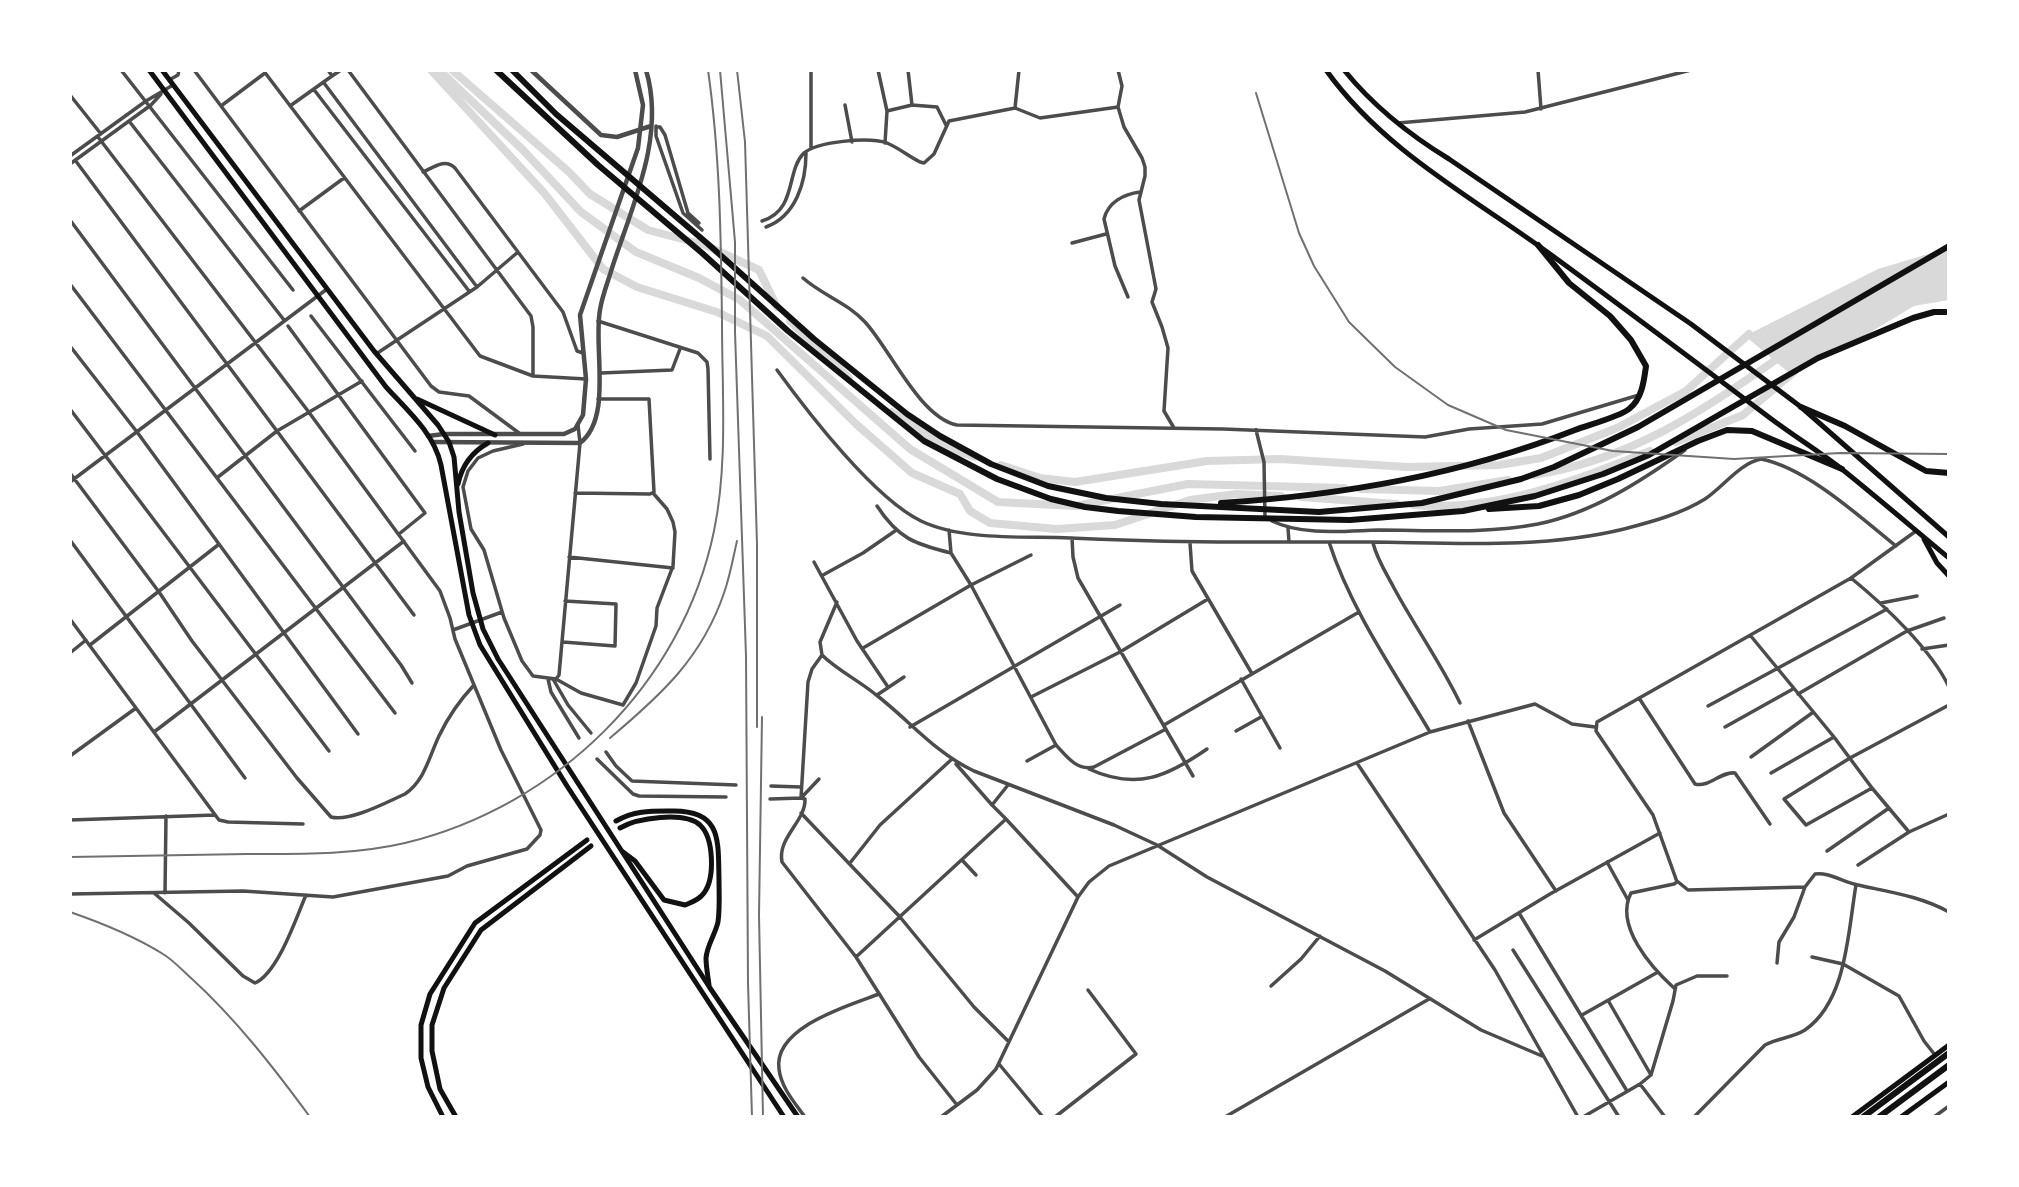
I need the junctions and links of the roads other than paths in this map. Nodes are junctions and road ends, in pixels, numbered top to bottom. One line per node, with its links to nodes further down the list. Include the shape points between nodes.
1 (121, 70): 30 (street)
2 (149, 70): 27 (main road)
3 (179, 70): 25 (street)
4 (194, 70): 33 (street)
5 (328, 70): 24 (street)
6 (341, 70): 24 (street)
7 (348, 70): 54 (street)
8 (498, 70): 58 (street); 137 (highway, via 598,165 878,406 924,441 997,479 1084,507 1157,514 1350,520)
9 (512, 70): 135 (highway, via 556,114 814,338 940,436 991,464 1048,486 1106,498)
10 (531, 70): 44 (street, via 601,135 617,137)
11 (635, 70): 44 (street, via 642,93)
12 (646, 70): 43 (street)
13 (811, 70): 49 (street)
14 (878, 70): 39 (street)
15 (908, 70): 35 (street)
16 (1019, 70): 37 (street)
17 (1118, 70): 36 (street, via 1122,86)
18 (1326, 70): 69 (main road, via 1368,120 1407,153)
19 (1344, 70): 41 (main road)
20 (1538, 70): 38 (street)
21 (1691, 70): 38 (street)
22 (163, 71): 25 (main road)
23 (264, 71): 33 (street); 34 (street)
24 (332, 76): 26 (street)
25 (171, 83): 27 (street); 76 (main road)
26 (324, 83): 28 (street); 75 (street)
27 (164, 90): 30 (street); 32 (street); 79 (main road)
28 (315, 91): 34 (street); 78 (street)
29 (70, 95): 45 (street)
30 (146, 101): 32 (street); 45 (street)
31 (845, 105): 47 (street)
32 (151, 106): 40 (street); 77 (street)
33 (221, 106): 61 (street)
34 (290, 106): 56 (street)
35 (912, 106): 39 (street); 42 (street, via 937,107)
36 (1118, 107): 37 (street, via 1040,118); 59 (street, via 1145,167)
37 (1015, 108): 42 (street, via 954,118)
38 (1541, 109): 41 (street)
39 (887, 111): 48 (street)
40 (129, 121): 46 (street); 84 (street)
41 (1396, 123): 104 (main road, via 1691,324)
42 (946, 125): 48 (street, via 934,154 924,163)
43 (653, 126): 44 (street); 57 (street); 64 (street, via 665,135 688,213); 66 (street, via 683,213)
44 (641, 129): 55 (street)
45 (99, 135): 46 (street); 51 (street)
46 (102, 141): 52 (street); 88 (street)
47 (852, 142): 48 (street); 49 (street)
48 (885, 143)
49 (811, 148): 50 (street)
50 (806, 153): 63 (street, via 796,166 784,203 770,219); 65 (street, via 795,201 783,217)
51 (70, 155)
52 (75, 160): 53 (street); 93 (street)
53 (70, 164)
54 (424, 172): 71 (street, via 450,163); 72 (street)
55 (629, 174): 57 (street); 58 (street)
56 (344, 178): 61 (street); 81 (street)
57 (639, 182): 60 (street)
58 (625, 186): 60 (street); 91 (street, via 580,314)
59 (1141, 192): 67 (street, via 1129,194 1107,210); 109 (street, via 1156,289 1152,302 1168,348 1164,411)
60 (636, 194): 85 (street)
61 (299, 211): 87 (street)
62 (70, 220): 99 (street)
63 (762, 221)
64 (699, 223)
65 (766, 227)
66 (702, 230)
67 (1106, 234): 68 (street); 80 (street)
68 (1072, 243)
69 (1538, 245): 100 (highway, via 1569,283 1631,340 1646,366); 127 (main road)
70 (1949, 246): 135 (highway, via 1638,426 1521,479 1422,503 1355,510)
71 (518, 252): 72 (street); 91 (street, via 563,312 577,351)
72 (496, 271): 75 (street); 96 (street, via 533,321)
73 (803, 278): 109 (street, via 865,321 925,404 950,424)
74 (70, 284): 106 (street)
75 (477, 287): 78 (street)
76 (327, 289): 79 (street); 92 (main road)
77 (293, 290)
78 (469, 291): 81 (street)
79 (318, 295): 84 (street); 116 (main road)
80 (1128, 297)
81 (442, 309): 87 (street); 96 (street, via 480,356)
82 (1949, 312): 137 (highway, via 1913,318 1818,358 1615,469 1535,496)
83 (311, 316): 98 (street)
84 (284, 320): 88 (street)
85 (598, 321): 90 (street); 95 (street)
86 (288, 326): 101 (street)
87 (395, 339): 92 (street); 115 (street, via 434,389 470,396)
88 (254, 342): 93 (street); 107 (street)
89 (70, 346): 111 (street)
90 (680, 349): 95 (street, via 672,370); 126 (street, via 698,353 707,362)
91 (584, 353): 97 (street)
92 (376, 354): 102 (main road)
93 (227, 363): 99 (street); 112 (street)
94 (777, 370): 139 (street, via 843,452 892,502 924,522)
95 (601, 373): 103 (street)
96 (533, 376): 97 (street)
97 (586, 379): 108 (street)
98 (362, 381): 101 (street); 123 (street)
99 (195, 388): 106 (street); 124 (street)
100 (1641, 394): 110 (street, via 1542,424 1425,437); 135 (highway, via 1629,409 1461,468 1354,490)
101 (341, 395): 107 (street); 142 (street, via 425,513)
102 (414, 397): 113 (main road); 114 (main road)
103 (598, 399): 122 (street, via 591,435); 133 (street, via 649,399)
104 (1801, 407): 128 (highway, via 1926,471); 144 (main road)
105 (70, 409): 125 (street)
106 (166, 410): 111 (street); 130 (street)
107 (308, 411): 112 (street); 142 (street)
108 (578, 425): 115 (street, via 564,434); 122 (street)
109 (1174, 428): 110 (street)
110 (1256, 430): 138 (street, via 1264,462 1264,517)
111 (137, 432): 125 (street); 152 (street)
112 (277, 432): 124 (street); 158 (street)
113 (444, 434): 114 (street); 116 (street); 119 (main road)
114 (495, 435): 115 (street)
115 (521, 435)
116 (428, 436): 118 (main road)
117 (1698, 441): 127 (highway, via 1743,429); 137 (highway, via 1579,495 1539,506); 138 (street, via 1621,492 1541,523 1467,530)
118 (433, 442): 119 (street); 331 (main road, via 469,615 480,645)
119 (449, 442): 120 (street); 132 (main road)
120 (488, 443): 121 (street); 132 (main road, via 466,462)
121 (524, 443): 122 (street); 176 (street, via 483,455 468,471 463,487 471,529 484,550)
122 (580, 443): 134 (street)
123 (415, 451)
124 (247, 455): 130 (street); 166 (street)
125 (106, 457): 131 (street); 160 (street)
126 (710, 459)
127 (1842, 469): 141 (main road)
128 (1949, 472)
129 (70, 473): 131 (street)
130 (218, 477): 174 (street)
131 (72, 481): 167 (street)
132 (457, 490): 278 (main road, via 483,629)
133 (653, 493): 134 (street); 161 (street, via 673,522)
134 (575, 494): 156 (street)
135 (1195, 505)
136 (877, 506): 140 (street)
137 (1463, 511)
138 (1288, 528): 148 (street)
139 (949, 530): 145 (street); 154 (street)
140 (895, 531): 154 (street, via 921,546); 162 (street)
141 (1916, 531): 143 (main road); 153 (street)
142 (399, 534): 147 (street)
143 (1922, 536): 157 (main road); 163 (main road)
144 (1949, 537)
145 (1072, 538): 151 (street); 179 (street, via 1078,578)
146 (70, 541): 180 (street)
147 (404, 541): 158 (street); 183 (street, via 440,591)
148 (1289, 542): 149 (street); 151 (street)
149 (1329, 542): 150 (street); 177 (street)
150 (1373, 542): 153 (street, via 1495,543 1596,535 1658,520 1689,507 1761,459 1821,487); 215 (street)
151 (1190, 543): 169 (street, via 1192,571)
152 (218, 545): 160 (street); 185 (street)
153 (1896, 546): 164 (street)
154 (951, 553): 165 (street)
155 (1031, 555): 165 (street)
156 (569, 556): 161 (street); 170 (street)
157 (1949, 558)
158 (376, 562): 166 (street); 178 (street)
159 (814, 562): 162 (street)
160 (189, 566): 167 (street); 196 (street)
161 (673, 568): 203 (street, via 636,683 623,705)
162 (822, 575): 171 (street)
163 (1949, 576)
164 (1851, 578): 172 (street); 186 (street)
165 (971, 585): 191 (street); 197 (street)
166 (344, 587): 174 (street); 206 (street)
167 (159, 592): 180 (street); 205 (street)
168 (1917, 596): 172 (street)
169 (1208, 599): 193 (street); 199 (street)
170 (565, 601): 188 (street); 188 (street, via 617,604 615,646)
171 (836, 602): 191 (street); 195 (street, via 820,642)
172 (1881, 603): 175 (street)
173 (1120, 605): 179 (street)
174 (316, 608): 185 (street); 220 (street)
175 (1887, 609): 184 (street); 198 (street)
176 (502, 612): 183 (street); 203 (street, via 529,672)
177 (1359, 612): 199 (street); 231 (street)
178 (414, 615)
179 (1101, 615): 193 (street); 197 (street)
180 (128, 618): 190 (street); 216 (street)
181 (1944, 618): 184 (street)
182 (70, 619): 187 (street)
183 (453, 630): 207 (street)
184 (1907, 631): 192 (street); 211 (street)
185 (285, 633): 196 (street); 232 (street)
186 (1749, 635): 198 (street); 214 (street)
187 (86, 640): 190 (street); 194 (street)
188 (562, 642): 203 (street, via 559,675)
189 (1949, 645): 192 (street)
190 (90, 646): 219 (street)
191 (863, 648): 208 (street)
192 (1922, 649): 201 (street)
193 (1121, 652): 213 (street); 225 (street)
194 (70, 653)
195 (822, 654): 212 (street); 256 (street, via 808,682)
196 (256, 655): 205 (street); 238 (street)
197 (1014, 667): 213 (street); 224 (street)
198 (1777, 669): 210 (street); 218 (street)
199 (1251, 673): 204 (street)
200 (1949, 673): 201 (street)
201 (1943, 674): 209 (street)
202 (904, 677): 208 (street)
203 (552, 679): 230 (street); 234 (street, via 551,692)
204 (1241, 679): 222 (street); 225 (street)
205 (223, 680): 207 (street, via 297,778 335,819 350,817 413,788 457,703); 216 (street)
206 (412, 683)
207 (474, 685): 292 (street, via 540,835 527,849 448,876 334,897)
208 (888, 687): 212 (street)
209 (1949, 687)
210 (1793, 689): 211 (street); 227 (street)
211 (1798, 694): 221 (street)
212 (877, 695): 224 (street)
213 (1031, 697): 235 (street)
214 (1639, 698): 226 (street); 271 (street, via 1695,784 1702,786 1732,772)
215 (1461, 703)
216 (191, 705): 229 (street); 251 (street)
217 (1949, 705): 242 (street)
218 (1708, 706)
219 (136, 708): 229 (street); 240 (street)
220 (395, 713)
221 (1812, 713): 233 (street); 241 (street)
222 (1261, 717): 228 (street); 236 (street)
223 (1468, 721): 226 (street, via 1535,704 1572,724); 231 (street); 288 (street, via 1504,813)
224 (910, 727): 244 (street)
225 (1165, 727): 246 (street); 248 (street)
226 (1595, 727): 274 (street)
227 (1725, 727)
228 (1236, 731)
229 (154, 732): 264 (street)
230 (592, 733)
231 (1430, 733): 247 (street)
232 (358, 734)
233 (1834, 737): 242 (street); 249 (street)
234 (579, 738)
235 (1056, 746): 245 (street); 248 (street, via 1075,765)
236 (1280, 748)
237 (1207, 749): 246 (street)
238 (329, 751)
239 (606, 752): 254 (street, via 632,781)
240 (70, 755)
241 (1751, 757)
242 (1850, 758): 257 (street); 257 (street, via 1784,799 1806,825)
243 (597, 759): 258 (street, via 639,796)
244 (952, 759): 253 (street); 261 (street); 282 (street, via 880,825)
245 (1027, 761)
246 (1186, 763): 248 (street, via 1148,779 1112,777); 250 (street)
247 (1357, 764): 276 (street); 299 (street)
248 (1089, 769)
249 (1771, 773)
250 (1193, 776)
251 (245, 778)
252 (819, 779): 259 (street)
253 (1008, 784): 261 (street); 276 (street)
254 (736, 785)
255 (771, 786): 256 (street)
256 (802, 787): 259 (street)
257 (1872, 788): 262 (street)
258 (726, 797)
259 (801, 798): 260 (street); 263 (street, via 806,801)
260 (770, 799)
261 (992, 805): 267 (street)
262 (1889, 808): 273 (street); 279 (street)
263 (801, 813): 282 (street); 301 (street, via 781,852 782,862)
264 (215, 814): 266 (street); 270 (street, via 228,822)
265 (1949, 814): 273 (street)
266 (166, 816): 268 (street); 290 (street)
267 (1006, 819): 280 (street); 293 (street)
268 (70, 820)
269 (616, 821): 308 (main road, via 631,813 687,811 704,816 714,829 718,923 706,958)
270 (303, 824)
271 (1770, 824)
272 (620, 828): 278 (main road, via 648,819 682,818 698,823 709,845 710,875 703,895 685,905 664,900)
273 (1909, 832): 283 (street)
274 (1660, 833): 281 (street); 285 (street)
275 (587, 840): 329 (main road, via 475,923 430,994 421,1026 421,1058 428,1087)
276 (1157, 845): 293 (street, via 1109,866 1089,881); 298 (street, via 1207,877)
277 (592, 846): 330 (main road, via 481,930 444,988 432,1025 432,1051 440,1088)
278 (621, 850): 308 (main road)
279 (1827, 851)
280 (962, 860): 284 (street); 297 (street)
281 (1607, 862): 288 (street); 294 (street)
282 (850, 863): 297 (street)
283 (1858, 865)
284 (976, 875)
285 (1677, 881): 287 (street, via 1688,890); 294 (street, via 1637,890)
286 (1856, 885): 287 (street, via 1819,873); 295 (street, via 1928,901); 304 (street)
287 (1805, 887): 303 (street, via 1779,942)
288 (1556, 891): 296 (street)
289 (155, 893): 290 (street); 291 (street); 292 (street, via 255,983 278,957)
290 (165, 893): 292 (street)
291 (70, 894)
292 (306, 895)
293 (1078, 897): 315 (street)
294 (1629, 900): 305 (street, via 1632,934)
295 (1949, 912)
296 (1519, 913): 299 (street); 314 (street)
297 (900, 917): 301 (street); 315 (street)
298 (1320, 936): 307 (street); 312 (street)
299 (1474, 940): 319 (street)
300 (1513, 950): 326 (street)
301 (856, 957): 311 (street)
302 (1812, 957): 304 (street)
303 (1777, 963)
304 (1843, 964): 318 (street, via 1899,996); 341 (street, via 1820,1018 1791,1037 1765,1045)
305 (1658, 972): 309 (street); 313 (street)
306 (1727, 976): 309 (street, via 1688,978)
307 (1271, 986)
308 (710, 988): 332 (main road)
309 (1674, 989): 322 (street)
310 (1088, 990): 336 (street, via 1136,1054)
311 (879, 994): 327 (street); 333 (street, via 807,1024 781,1053 779,1071 786,1090)
312 (1429, 999): 319 (street, via 1481,1030); 337 (street)
313 (1609, 1002): 314 (street); 322 (street)
314 (1582, 1015): 325 (street)
315 (1009, 1042): 320 (street)
316 (1949, 1045): 318 (main road)
317 (1949, 1054): 343 (highway)
318 (1935, 1055): 342 (main road)
319 (1542, 1056): 338 (street)
320 (999, 1064): 327 (street); 335 (street)
321 (1949, 1065): 344 (highway)
322 (1651, 1075): 324 (street)
323 (1949, 1082): 345 (main road)
324 (1640, 1084): 325 (street); 340 (street)
325 (1627, 1091): 326 (street)
326 (1609, 1101): 338 (street); 339 (street)
327 (957, 1105): 334 (street)
328 (1949, 1106): 346 (street)
329 (443, 1117)
330 (456, 1117)
331 (784, 1117)
332 (798, 1117)
333 (805, 1117)
334 (942, 1117)
335 (1043, 1117)
336 (1055, 1117)
337 (1225, 1117)
338 (1581, 1117)
339 (1619, 1117)
340 (1665, 1117)
341 (1694, 1117)
342 (1852, 1117)
343 (1863, 1117)
344 (1879, 1117)
345 (1901, 1117)
346 (1934, 1117)

